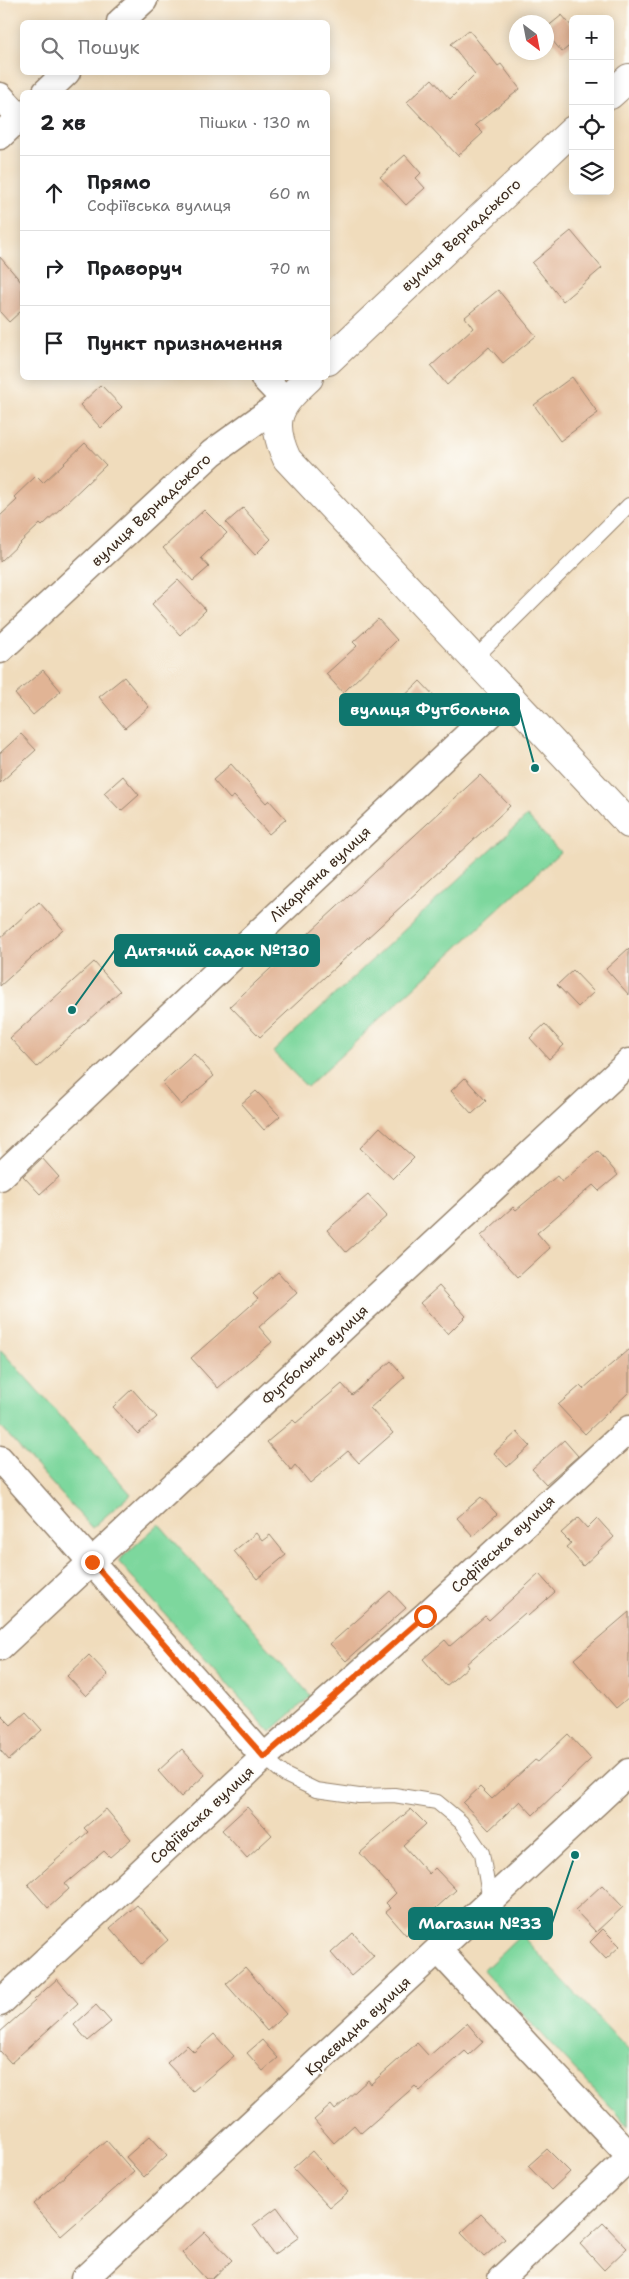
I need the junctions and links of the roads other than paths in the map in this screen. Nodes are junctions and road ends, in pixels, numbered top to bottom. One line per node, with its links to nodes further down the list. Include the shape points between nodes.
1 (144, 0): 2 (street)
2 (122, 20)
3 (64, 75): 5 (street)
4 (629, 78): 6 (street)
5 (48, 90)
6 (614, 91)
7 (0, 96): 8 (street)
8 (20, 116)
9 (20, 120): 11 (street)
10 (569, 134): 12 (street, вулиця Вернадського)
11 (0, 136)
12 (330, 358)
13 (266, 380): 15 (street)
14 (307, 380): 15 (street, вулиця Вернадського)
15 (285, 400): 17 (street, вулиця Вернадського, via 212,453); 18 (street, via 277,421 279,442 287,458)
16 (629, 505): 18 (lane)
17 (0, 650)
18 (475, 658): 19 (street)
19 (510, 695): 20 (street); 22 (street, Лікарняна вулиця)
20 (629, 824)
21 (629, 1062): 25 (street, Футбольна вулиця)
22 (0, 1177)
23 (629, 1428): 27 (street, Софіївська вулиця, via 425,1616)
24 (0, 1459): 25 (street)
25 (92, 1562): 26 (street, Футбольна вулиця); 27 (street)
26 (0, 1647)
27 (264, 1757): 29 (lane, via 285,1775 316,1790 359,1796 394,1795 437,1802 461,1822 482,1853); 31 (street, Софіївська вулиця)
28 (629, 1772): 29 (street, Краєвидна вулиця)
29 (490, 1901): 30 (street, Краєвидна вулиця)
30 (439, 1951): 32 (street); 33 (street, Краєвидна вулиця)
31 (0, 2003)
32 (629, 2156): 34 (street)
33 (84, 2279)
34 (501, 2279)

